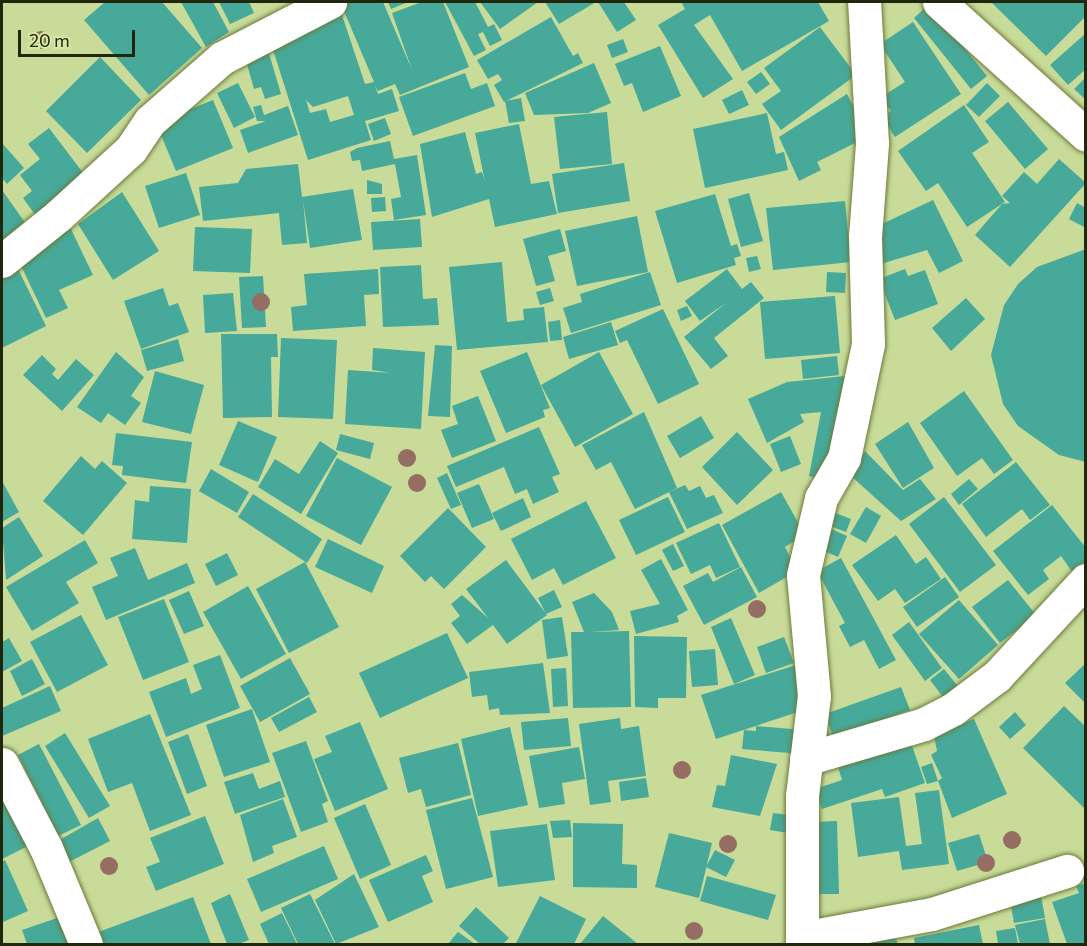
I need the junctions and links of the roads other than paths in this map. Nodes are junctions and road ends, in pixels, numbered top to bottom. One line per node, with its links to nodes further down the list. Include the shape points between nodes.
1 (330, 2): 5 (street, via 222,58 150,121 131,148 58,216)
2 (864, 2): 7 (street, via 872,143 865,237 868,344 844,458 821,498 806,546 802,601 814,696)
3 (939, 2): 4 (street)
4 (1086, 135)
5 (2, 261)
6 (1086, 580): 7 (street, via 997,676 953,709 924,724)
7 (806, 759): 10 (street)
8 (2, 765): 11 (street, via 46,848)
9 (1067, 871): 10 (street, via 932,914)
10 (802, 941)
11 (86, 945)

